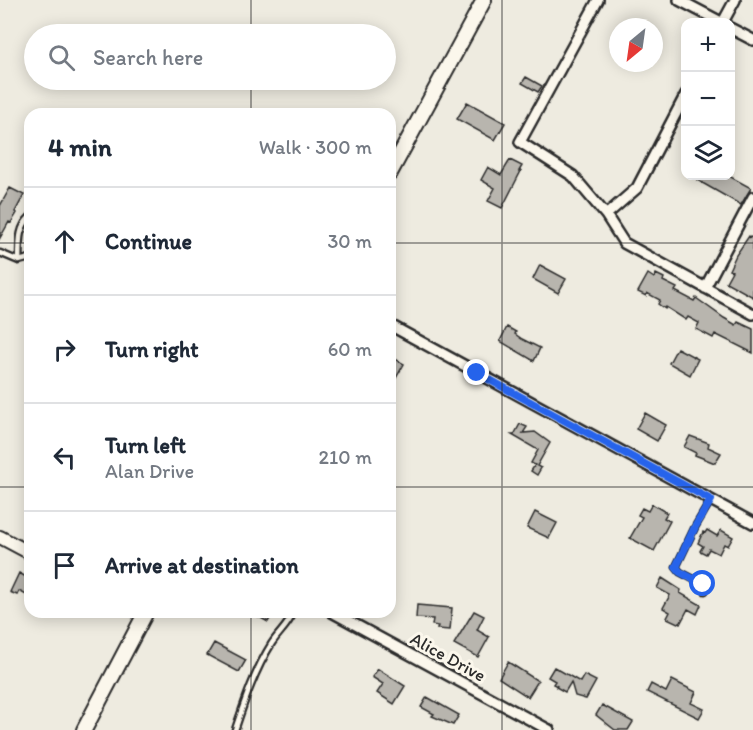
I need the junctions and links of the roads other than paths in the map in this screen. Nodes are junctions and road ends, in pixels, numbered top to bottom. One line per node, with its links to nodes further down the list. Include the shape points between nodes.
1 (484, 0): 10 (main road)
2 (598, 0): 12 (street, via 520,141 573,176)
3 (679, 0): 5 (street)
4 (735, 0): 6 (street)
5 (714, 18)
6 (724, 18)
7 (735, 31): 8 (street)
8 (753, 40)
9 (681, 104): 12 (street, via 637,188)
10 (396, 161)
11 (753, 197): 17 (street, via 746,219)
12 (606, 215): 17 (street, via 624,243)
13 (24, 223): 16 (lane)
14 (0, 253): 16 (lane)
15 (24, 260): 16 (lane)
16 (19, 261)
17 (705, 288): 18 (street)
18 (753, 315)
19 (396, 328): 20 (street)
20 (711, 500): 21 (street); 24 (lane, via 676,567 703,584)
21 (753, 523)
22 (0, 537): 23 (street)
23 (24, 550)
24 (705, 591)
25 (140, 618): 28 (main road)
26 (291, 618): 29 (lane, via 256,672)
27 (343, 618): 30 (street, Alice Drive)
28 (84, 730)
29 (235, 730)
30 (549, 730)

